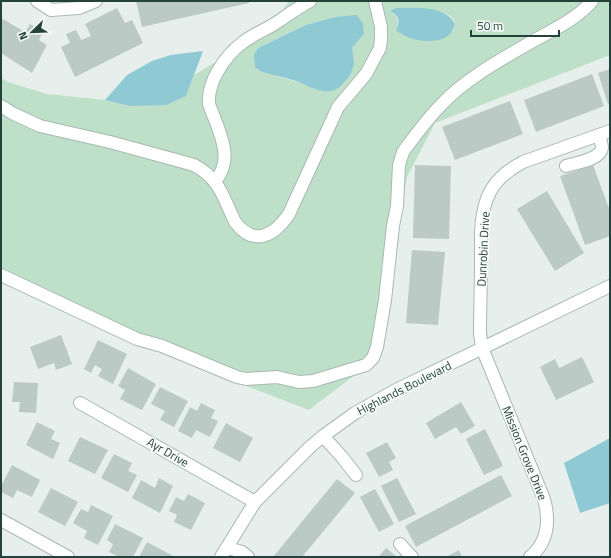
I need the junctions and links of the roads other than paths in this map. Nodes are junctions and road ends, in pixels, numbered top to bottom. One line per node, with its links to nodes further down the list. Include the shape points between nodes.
1 (37, 1): 2 (street, via 51,10 79,8)
2 (96, 1)
3 (310, 1): 9 (street, via 240,44 216,76 210,89 208,104 222,142 225,159 222,172)
4 (375, 1): 9 (street, via 381,27 380,48 366,74 338,107 282,224 264,236 253,236 245,232 235,222)
5 (592, 1): 10 (street, via 562,25 514,52 458,90 442,104 403,152 399,166 397,206 377,347 373,358 366,365 313,381 299,382 278,377 238,377 162,346 137,339)
6 (1, 106): 9 (street, via 40,126 194,165)
7 (605, 133): 8 (street, via 600,153 593,158); 12 (street, Dunrobin Drive, via 515,166 500,179 489,194 484,207 482,235)
8 (566, 166)
9 (215, 181)
10 (1, 275)
11 (610, 286): 12 (street, Highlands Boulevard)
12 (482, 348): 14 (street, Highlands Boulevard, via 374,401); 23 (street, Mission Grove Drive, via 547,509 547,529 544,538)
13 (80, 403): 16 (street, Ayr Drive)
14 (323, 436): 15 (street); 16 (street, Highlands Boulevard)
15 (356, 475)
16 (255, 502): 19 (street, Highlands Boulevard)
17 (1, 520): 20 (street)
18 (400, 544): 22 (street)
19 (225, 552): 21 (street, via 242,552)
20 (68, 557)
21 (248, 557)
22 (412, 557)
23 (530, 557)

